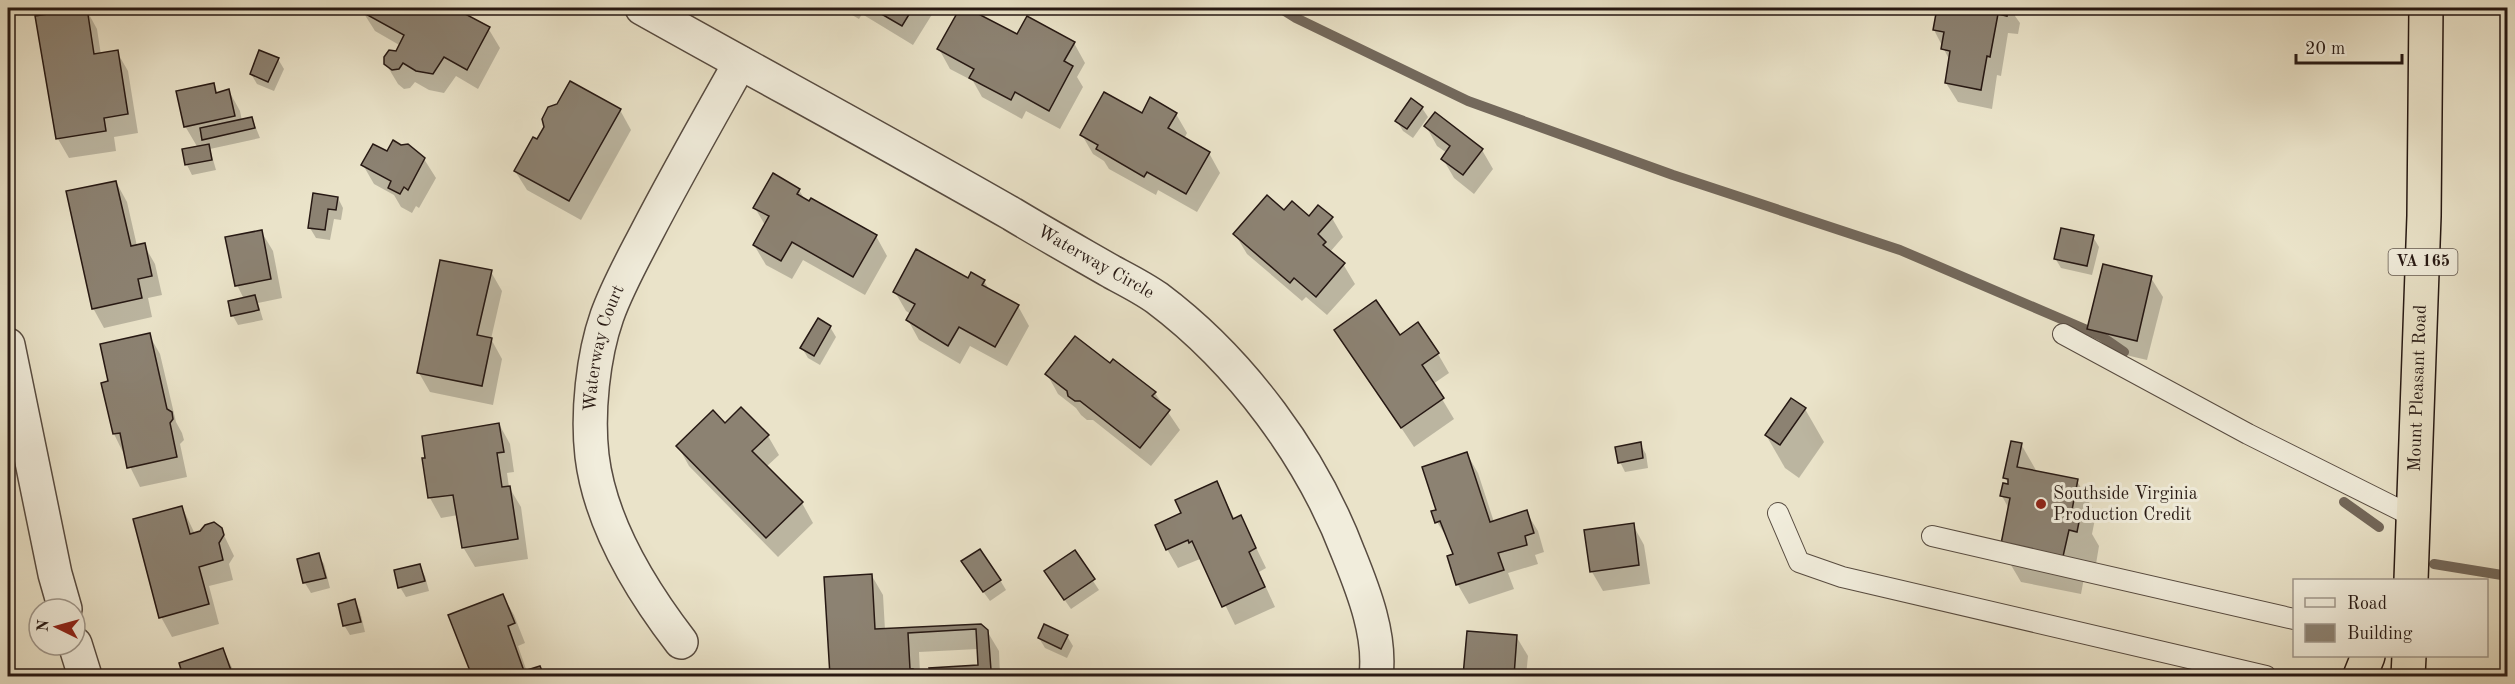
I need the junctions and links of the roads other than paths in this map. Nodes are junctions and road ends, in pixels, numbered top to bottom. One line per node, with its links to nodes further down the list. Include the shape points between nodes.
1 (642, 8): 3 (street, Waterway Circle)
2 (2426, 8): 7 (highway, Mount Pleasant Road / VA 165, via 2424,216)
3 (740, 63): 13 (street, Waterway Court, via 666,195 606,317 591,395 592,456 606,513 630,566); 19 (street, Waterway Circle, via 1156,297 1214,348 1284,431 1341,534 1372,625)
4 (2063, 334): 7 (lane, via 2248,434)
5 (8, 345): 11 (street)
6 (1778, 513): 20 (lane, via 1798,562 1842,577)
7 (2412, 516): 9 (highway, Mount Pleasant Road / VA 165); 10 (highway, Mount Pleasant Road / VA 165)
8 (1932, 536): 12 (lane)
9 (2392, 579)
10 (2411, 579)
11 (62, 597)
12 (2293, 619)
13 (681, 642)
14 (79, 657): 18 (street)
15 (2368, 657): 21 (highway)
16 (2391, 657): 22 (lane)
17 (2409, 657): 22 (highway)
18 (85, 676)
19 (1376, 676)
20 (2266, 676)
21 (2360, 676)
22 (2408, 676)

